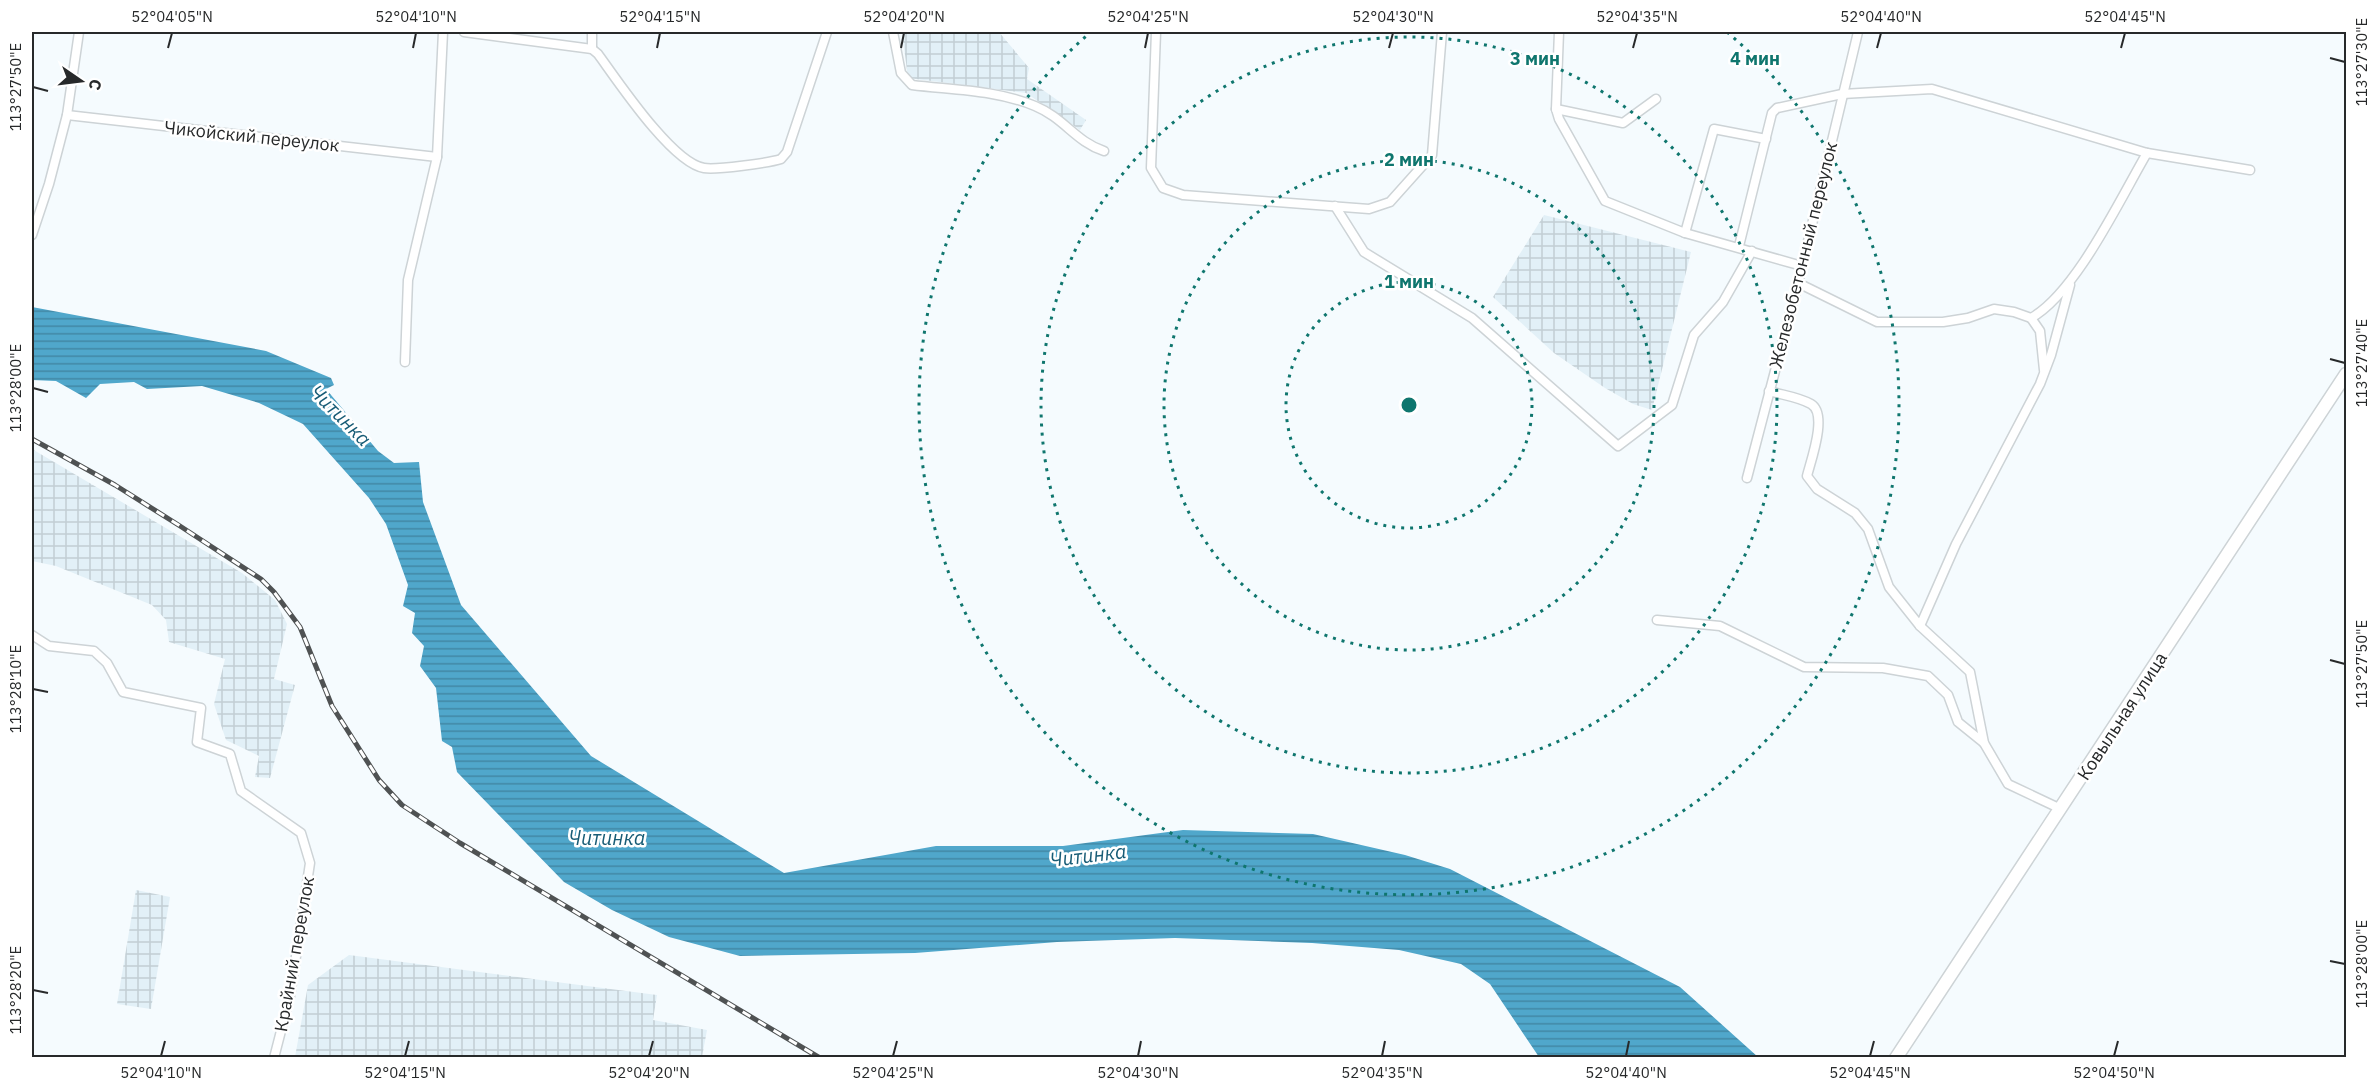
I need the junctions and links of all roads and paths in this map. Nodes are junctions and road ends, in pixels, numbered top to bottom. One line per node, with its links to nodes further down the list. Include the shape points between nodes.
1 (79, 32): 15 (street)
2 (443, 32): 19 (street)
3 (464, 32): 11 (street)
4 (592, 32): 11 (street)
5 (827, 32): 11 (street, via 787,152 781,159 704,168 688,161 647,120)
6 (893, 32): 17 (street, via 901,73 912,85 1006,96 1059,118 1082,141)
7 (1156, 32): 21 (street, via 1151,168 1163,188 1183,195)
8 (1442, 32): 21 (street, via 1432,155 1390,202 1368,209)
9 (1559, 32): 14 (street)
10 (1858, 32): 12 (street, Железобетонный переулок)
11 (592, 49)
12 (1842, 94): 16 (street, via 1777,108 1772,113); 18 (street, via 1932,89); 27 (street, Железобетонный переулок)
13 (1656, 99): 14 (street, via 1623,123)
14 (1556, 109): 23 (street, via 1605,201)
15 (67, 115): 19 (street, Чикойский переулок); 22 (street, via 49,184)
16 (1766, 140): 23 (street, via 1714,129); 25 (street)
17 (1104, 151)
18 (2146, 153): 20 (street); 29 (street)
19 (437, 157): 31 (street, via 408,280)
20 (2250, 170)
21 (1335, 206): 26 (street, via 1364,252 1472,318 1618,446 1672,405 1694,336 1723,302)
22 (34, 217): 24 (street)
23 (1685, 233): 25 (street)
24 (32, 235)
25 (1739, 246): 26 (street)
26 (1752, 251): 27 (street)
27 (1802, 266): 28 (street, Железобетонный переулок)
28 (1798, 283): 30 (street, via 1877,322 1943,322 1994,309); 34 (street, Железобетонный переулок)
29 (2070, 283): 30 (street, via 2042,313); 32 (street)
30 (2031, 318): 32 (street, via 2040,331)
31 (405, 362)
32 (2044, 374): 37 (street, via 1956,544)
33 (2346, 374): 40 (main road, Ковыльная улица)
34 (1769, 391): 35 (street, Железобетонный переулок); 37 (street, via 1812,404 1817,411 1819,421 1807,476 1817,489 1855,513 1868,529 1889,587)
35 (1747, 478)
36 (1657, 620): 39 (street, via 1720,626 1804,667 1883,668 1928,676 1948,695 1958,722)
37 (1920, 626): 39 (street, via 1970,672)
38 (32, 635): 41 (street, Крайний переулок, via 49,646 94,651 107,663 123,692 201,708 197,742 230,754 242,791 301,832 310,863 290,996)
39 (1984, 743): 40 (street, via 2008,784)
40 (2061, 809): 42 (main road, Ковыльная улица)
41 (274, 1058)
42 (1896, 1058)

